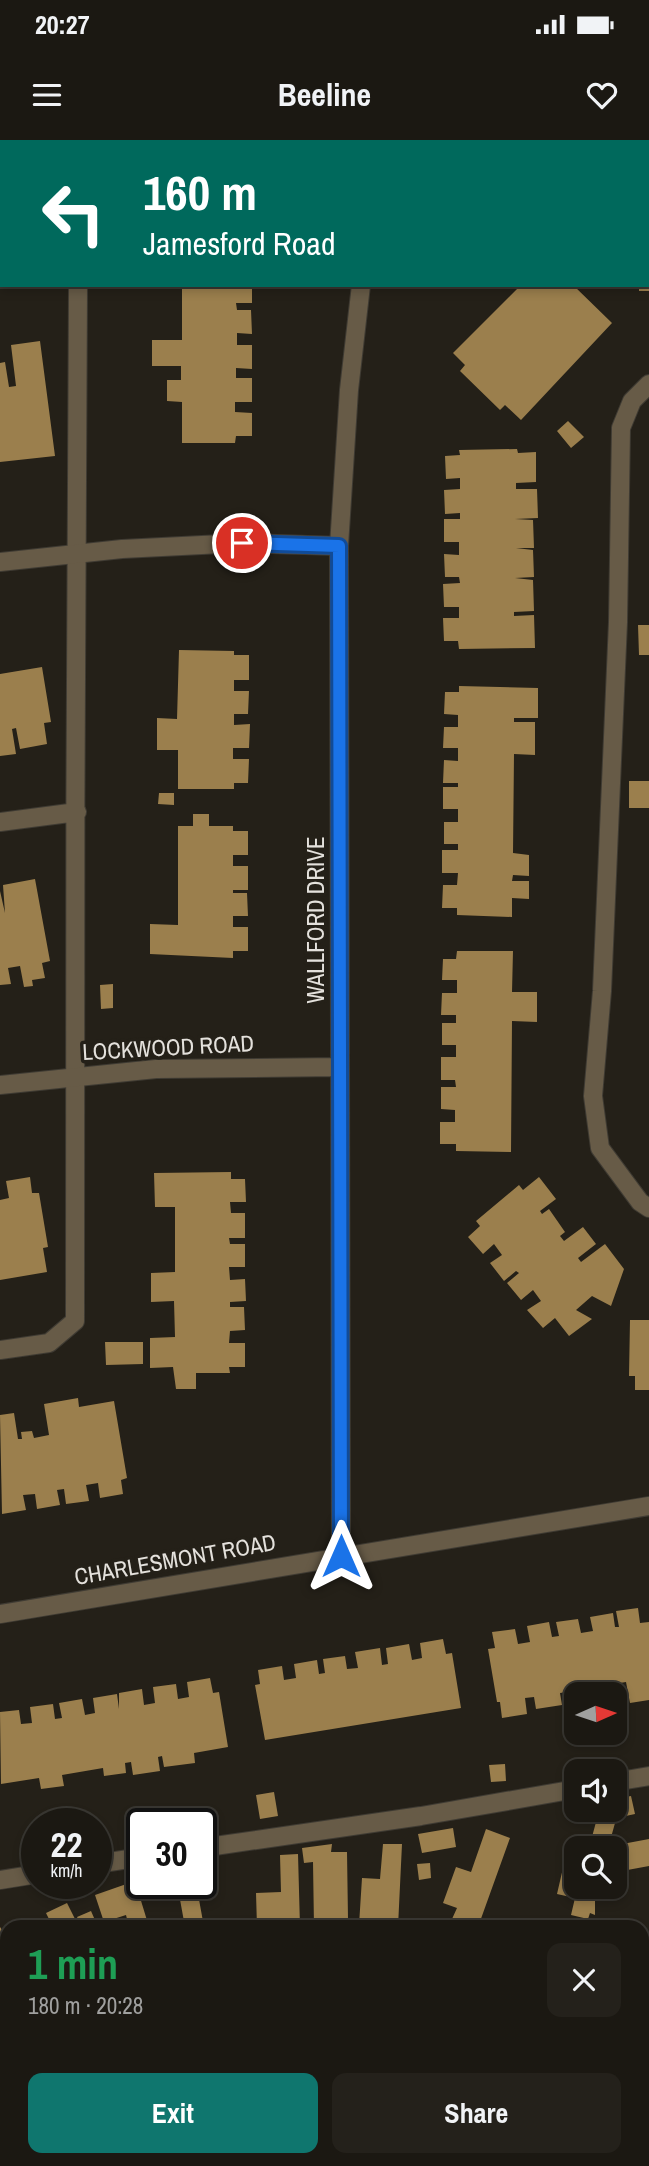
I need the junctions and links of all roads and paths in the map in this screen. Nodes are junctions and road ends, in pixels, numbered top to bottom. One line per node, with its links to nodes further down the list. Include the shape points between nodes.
1 (78, 287): 5 (street)
2 (361, 287): 4 (street, WALLFORD DRIVE)
3 (649, 384): 12 (street, via 632,401 621,428 617,650 593,1096 600,1148)
4 (339, 546): 5 (street, via 242,543); 9 (street, WALLFORD DRIVE)
5 (77, 555): 6 (street); 7 (street)
6 (0, 562)
7 (77, 812): 8 (street); 10 (street)
8 (0, 822)
9 (339, 1067): 10 (street, LOCKWOOD ROAD, via 156,1069); 15 (street, WALLFORD DRIVE)
10 (73, 1076): 11 (street, LOCKWOOD ROAD); 13 (street, via 75,1321 49,1343)
11 (0, 1085)
12 (649, 1208)
13 (0, 1350)
14 (649, 1506): 15 (street, CHARLESMONT ROAD)
15 (341, 1556): 16 (street, CHARLESMONT ROAD)
16 (0, 1614)
17 (649, 1776): 18 (street)
18 (627, 1780)
19 (564, 1791): 20 (street)
20 (217, 1846)
21 (21, 1877): 22 (street)
22 (0, 1880)

